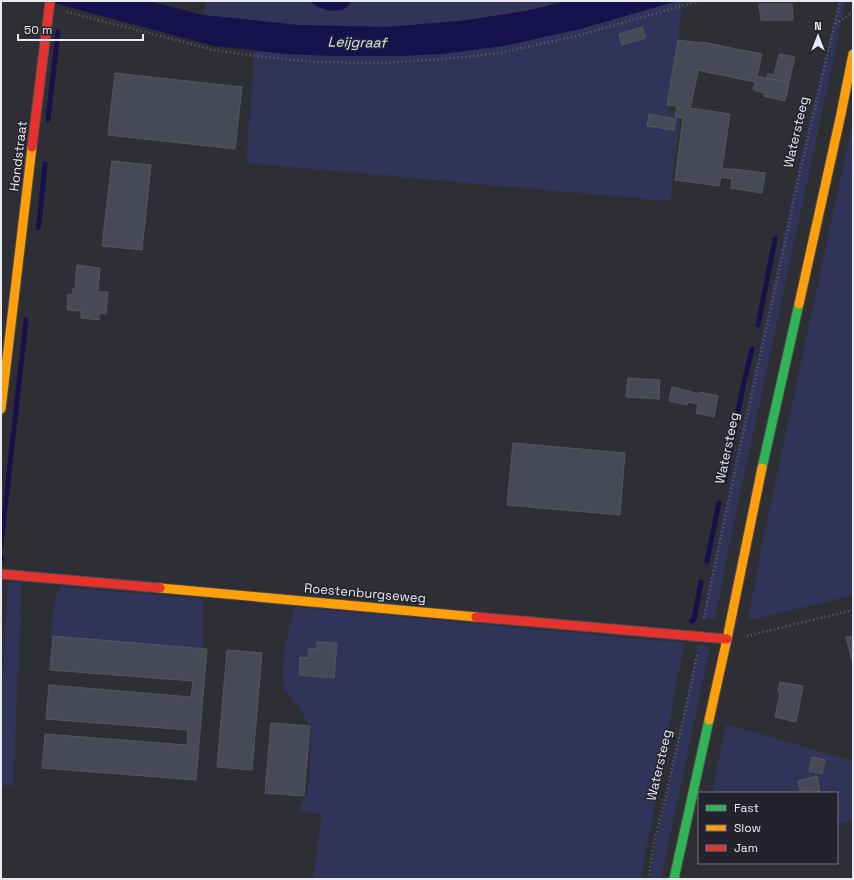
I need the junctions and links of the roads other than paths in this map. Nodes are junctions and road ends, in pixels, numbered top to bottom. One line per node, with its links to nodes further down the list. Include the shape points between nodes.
1 (50, 4): 3 (street, Hondstraat)
2 (853, 54): 5 (street)
3 (1, 409)
4 (1, 574): 5 (street, Roestenburgseweg)
5 (727, 639): 6 (street)
6 (674, 879)

